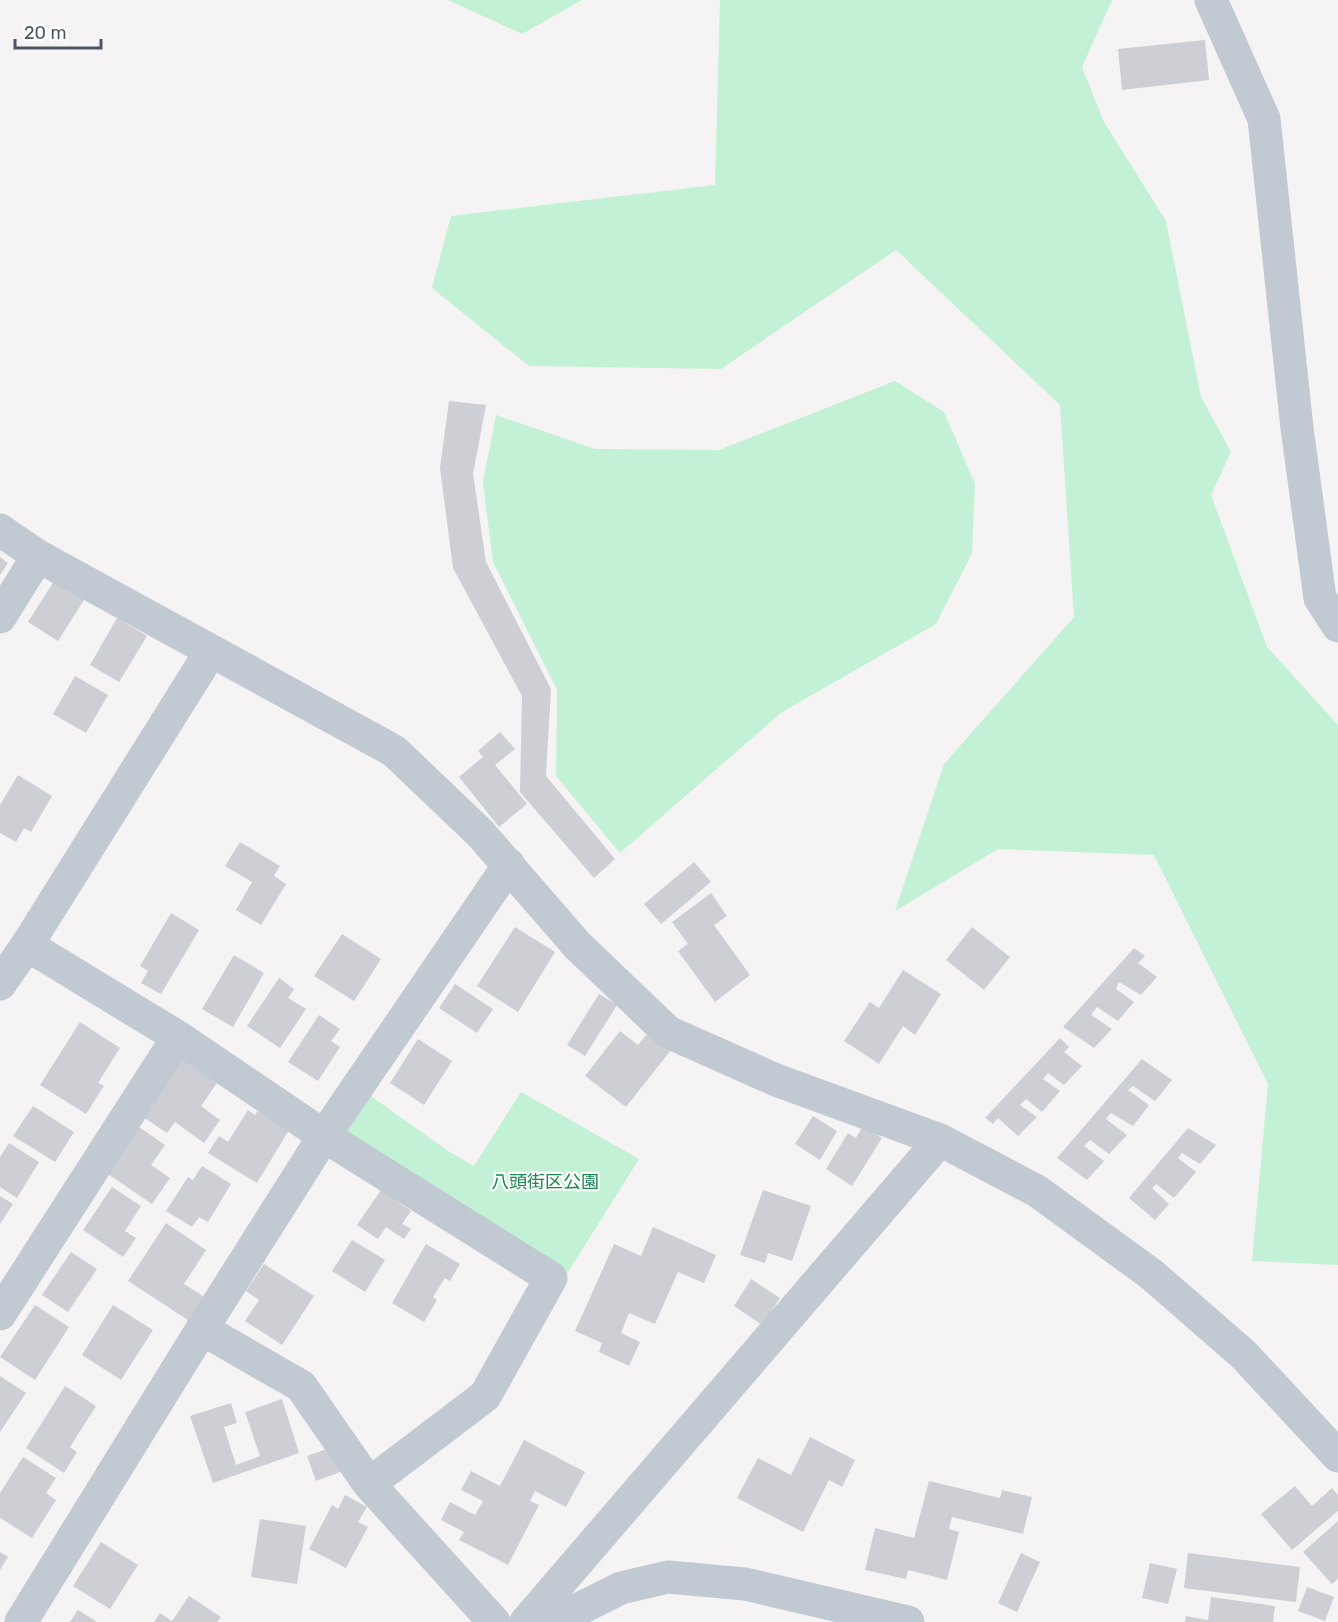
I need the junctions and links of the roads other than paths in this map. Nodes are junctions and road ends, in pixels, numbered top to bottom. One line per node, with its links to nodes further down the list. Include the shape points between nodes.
1 (1211, 0): 5 (street, via 1264,119 1320,598)
2 (0, 530): 3 (street)
3 (38, 556): 4 (street); 6 (street)
4 (0, 617)
5 (1338, 626)
6 (211, 651): 7 (street, via 394,751); 8 (street)
7 (509, 864): 11 (street); 12 (street, via 577,945 668,1032 776,1080)
8 (27, 945): 9 (street); 10 (street)
9 (0, 984)
10 (178, 1037): 11 (street); 13 (street)
11 (324, 1136): 14 (street); 16 (street, via 551,1278 485,1396)
12 (940, 1140): 15 (street, via 1037,1191 1151,1274 1243,1354); 19 (street)
13 (0, 1314)
14 (202, 1329): 16 (street, via 302,1386); 17 (street)
15 (1338, 1456)
16 (369, 1484): 18 (street)
17 (21, 1622)
18 (494, 1622)
19 (526, 1622)
20 (553, 1622): 21 (street, via 621,1588 668,1578 745,1584)
21 (908, 1622)

